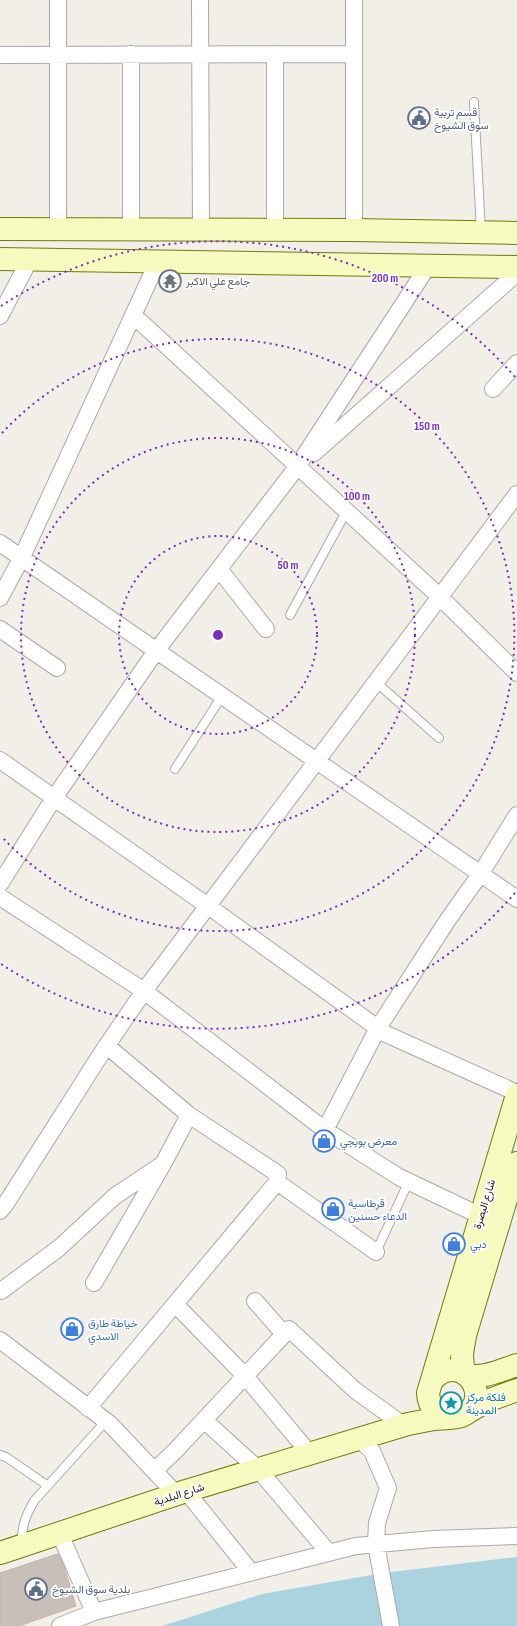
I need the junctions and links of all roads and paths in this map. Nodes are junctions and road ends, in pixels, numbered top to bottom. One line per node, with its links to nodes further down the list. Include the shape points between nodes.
1 (58, 0): 4 (street)
2 (200, 0): 6 (street)
3 (354, 0): 8 (street)
4 (58, 54): 5 (street); 9 (street); 12 (street)
5 (131, 54): 6 (street); 13 (street)
6 (200, 54): 7 (street); 14 (street)
7 (275, 54): 8 (street); 15 (street)
8 (354, 54): 16 (street)
9 (0, 55)
10 (474, 102): 17 (lane)
11 (0, 229): 12 (main road)
12 (58, 229): 13 (main road)
13 (137, 229): 14 (main road); 21 (main road)
14 (201, 229): 15 (main road)
15 (274, 230): 16 (main road)
16 (354, 230): 17 (main road)
17 (481, 232): 18 (main road)
18 (517, 233)
19 (0, 259): 20 (main road)
20 (30, 259): 21 (main road); 26 (street)
21 (151, 261): 22 (main road); 25 (street)
22 (428, 266): 23 (main road); 29 (street)
23 (517, 267)
24 (517, 273): 29 (street)
25 (133, 315): 29 (street); 33 (street)
26 (0, 316)
27 (517, 363): 28 (street)
28 (493, 389)
29 (297, 467): 31 (street); 34 (street)
30 (517, 494): 35 (street)
31 (346, 512): 35 (street); 37 (lane)
32 (0, 543): 33 (street)
33 (22, 557): 36 (street); 40 (street)
34 (219, 569): 39 (street); 40 (street)
35 (439, 596): 42 (street); 43 (street)
36 (0, 598)
37 (290, 614)
38 (0, 629): 41 (street)
39 (266, 629)
40 (156, 651): 44 (street); 49 (street)
41 (57, 668)
42 (517, 673)
43 (376, 682): 45 (lane); 47 (street)
44 (222, 696): 47 (street); 48 (lane)
45 (439, 738)
46 (0, 760): 49 (street)
47 (317, 762): 51 (street); 54 (street)
48 (175, 768)
49 (54, 798): 52 (street); 54 (street)
50 (517, 815): 51 (street)
51 (481, 873): 53 (street); 56 (street, via 447,920)
52 (0, 895): 55 (street)
53 (517, 899)
54 (208, 906): 55 (street); 56 (street)
55 (144, 991): 57 (street); 60 (street)
56 (378, 1028): 58 (street); 60 (street)
57 (106, 1046): 59 (street); 66 (street)
58 (517, 1094): 67 (main road, شارع البصرة)
59 (189, 1115): 62 (street); 64 (street, via 278,1174)
60 (325, 1130): 63 (street)
61 (517, 1163): 65 (main road, شارع البصرة)
62 (163, 1164): 69 (street); 70 (street, via 115,1196 58,1248)
63 (409, 1181): 67 (street); 68 (lane)
64 (277, 1182): 68 (street); 72 (street)
65 (512, 1196): 76 (main road, شارع البصرة, via 463,1347 462,1361)
66 (0, 1211)
67 (481, 1216): 78 (main road, شارع البصرة)
68 (376, 1252)
69 (94, 1283)
70 (1, 1291)
71 (254, 1301): 73 (street)
72 (175, 1304): 77 (street); 80 (street)
73 (284, 1334): 77 (street); 82 (street, via 289,1329 356,1391)
74 (0, 1340): 80 (street)
75 (517, 1365): 76 (main road, via 485,1376)
76 (466, 1375): 78 (main road, via 450,1370 436,1376); 81 (main road, via 473,1382 476,1394 473,1407)
77 (245, 1376): 83 (street); 86 (street)
78 (430, 1384): 81 (main road, via 428,1399 433,1409 443,1417); 82 (main road, شارع البلدية, via 416,1405)
79 (517, 1390): 81 (main road)
80 (88, 1408): 84 (street)
81 (459, 1415): 85 (main road, شارع البلدية, via 420,1421)
82 (395, 1419): 85 (main road, شارع البلدية)
83 (204, 1420): 88 (street); 89 (street)
84 (106, 1421): 89 (street); 90 (lane)
85 (359, 1439): 86 (main road, شارع البلدية); 94 (street, via 372,1451 388,1488 377,1523)
86 (310, 1454): 88 (main road, شارع البلدية)
87 (0, 1455): 90 (lane)
88 (258, 1469): 91 (main road, شارع البلدية); 97 (street)
89 (154, 1471): 91 (street)
90 (48, 1486): 95 (lane, via 34,1500 26,1514)
91 (181, 1492): 92 (main road, شارع البلدية); 98 (street)
92 (60, 1534): 95 (main road, شارع البلدية); 99 (street)
93 (517, 1536): 94 (street)
94 (376, 1544): 97 (street); 101 (street)
95 (22, 1546): 96 (main road, شارع البلدية)
96 (0, 1553)
97 (329, 1553): 98 (street)
98 (252, 1572): 99 (street)
99 (94, 1612): 100 (street)
100 (60, 1626)
101 (391, 1626)

